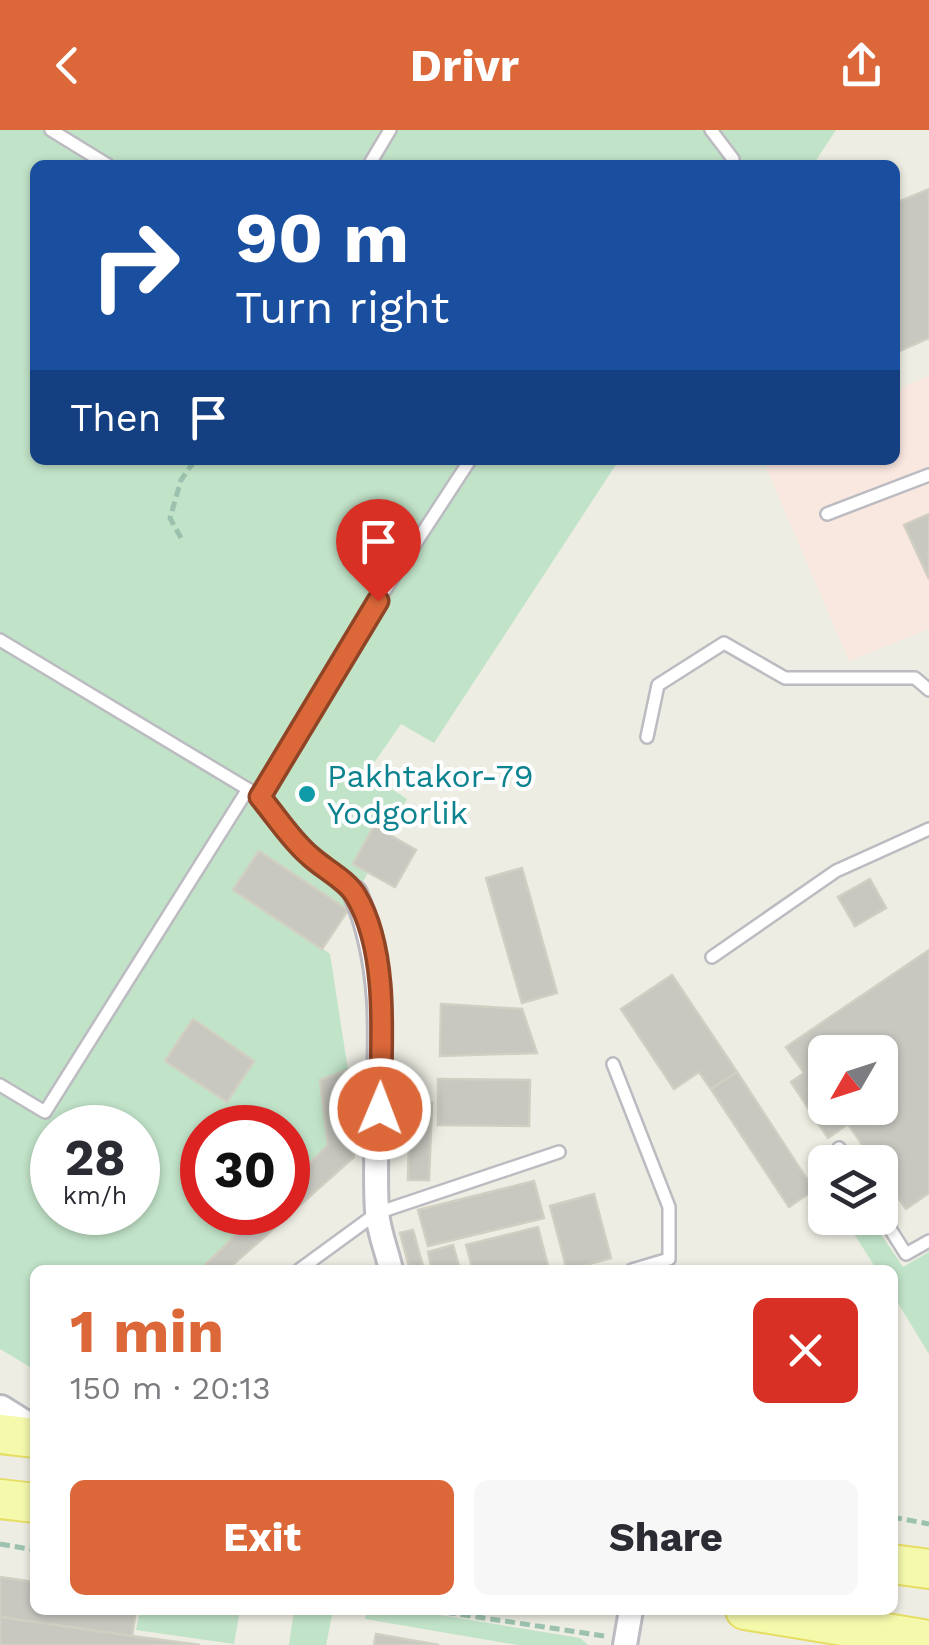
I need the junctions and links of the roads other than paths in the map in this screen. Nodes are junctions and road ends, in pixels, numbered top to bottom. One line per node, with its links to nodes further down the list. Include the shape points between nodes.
1 (51, 130): 5 (lane)
2 (390, 130): 6 (lane)
3 (712, 130): 4 (lane)
4 (733, 159)
5 (100, 160)
6 (373, 160)
7 (467, 465): 14 (lane)
8 (929, 475): 9 (lane)
9 (827, 514)
10 (0, 640): 13 (lane)
11 (929, 690): 12 (lane, via 915,678 785,678 724,644 658,685)
12 (648, 737)
13 (248, 790): 14 (lane); 19 (lane, via 45,1112)
14 (260, 797): 16 (lane, via 307,854)
15 (929, 829): 17 (lane, via 836,870)
16 (355, 893): 21 (street, via 379,977)
17 (712, 957)
18 (613, 1064): 26 (lane, via 669,1207 669,1259)
19 (0, 1085)
20 (560, 1152): 21 (lane)
21 (377, 1213): 24 (lane); 25 (street)
22 (894, 1235): 23 (lane, via 906,1254)
23 (929, 1241)
24 (306, 1265)
25 (391, 1265)
26 (649, 1265)
27 (0, 1412): 28 (street)
28 (30, 1433)
29 (0, 1434): 30 (main road)
30 (30, 1436)
31 (0, 1499): 32 (main road)
32 (30, 1502)
33 (898, 1565): 34 (main road)
34 (929, 1569)
35 (630, 1615): 38 (street)
36 (776, 1615): 37 (main road)
37 (929, 1640)
38 (626, 1642)

